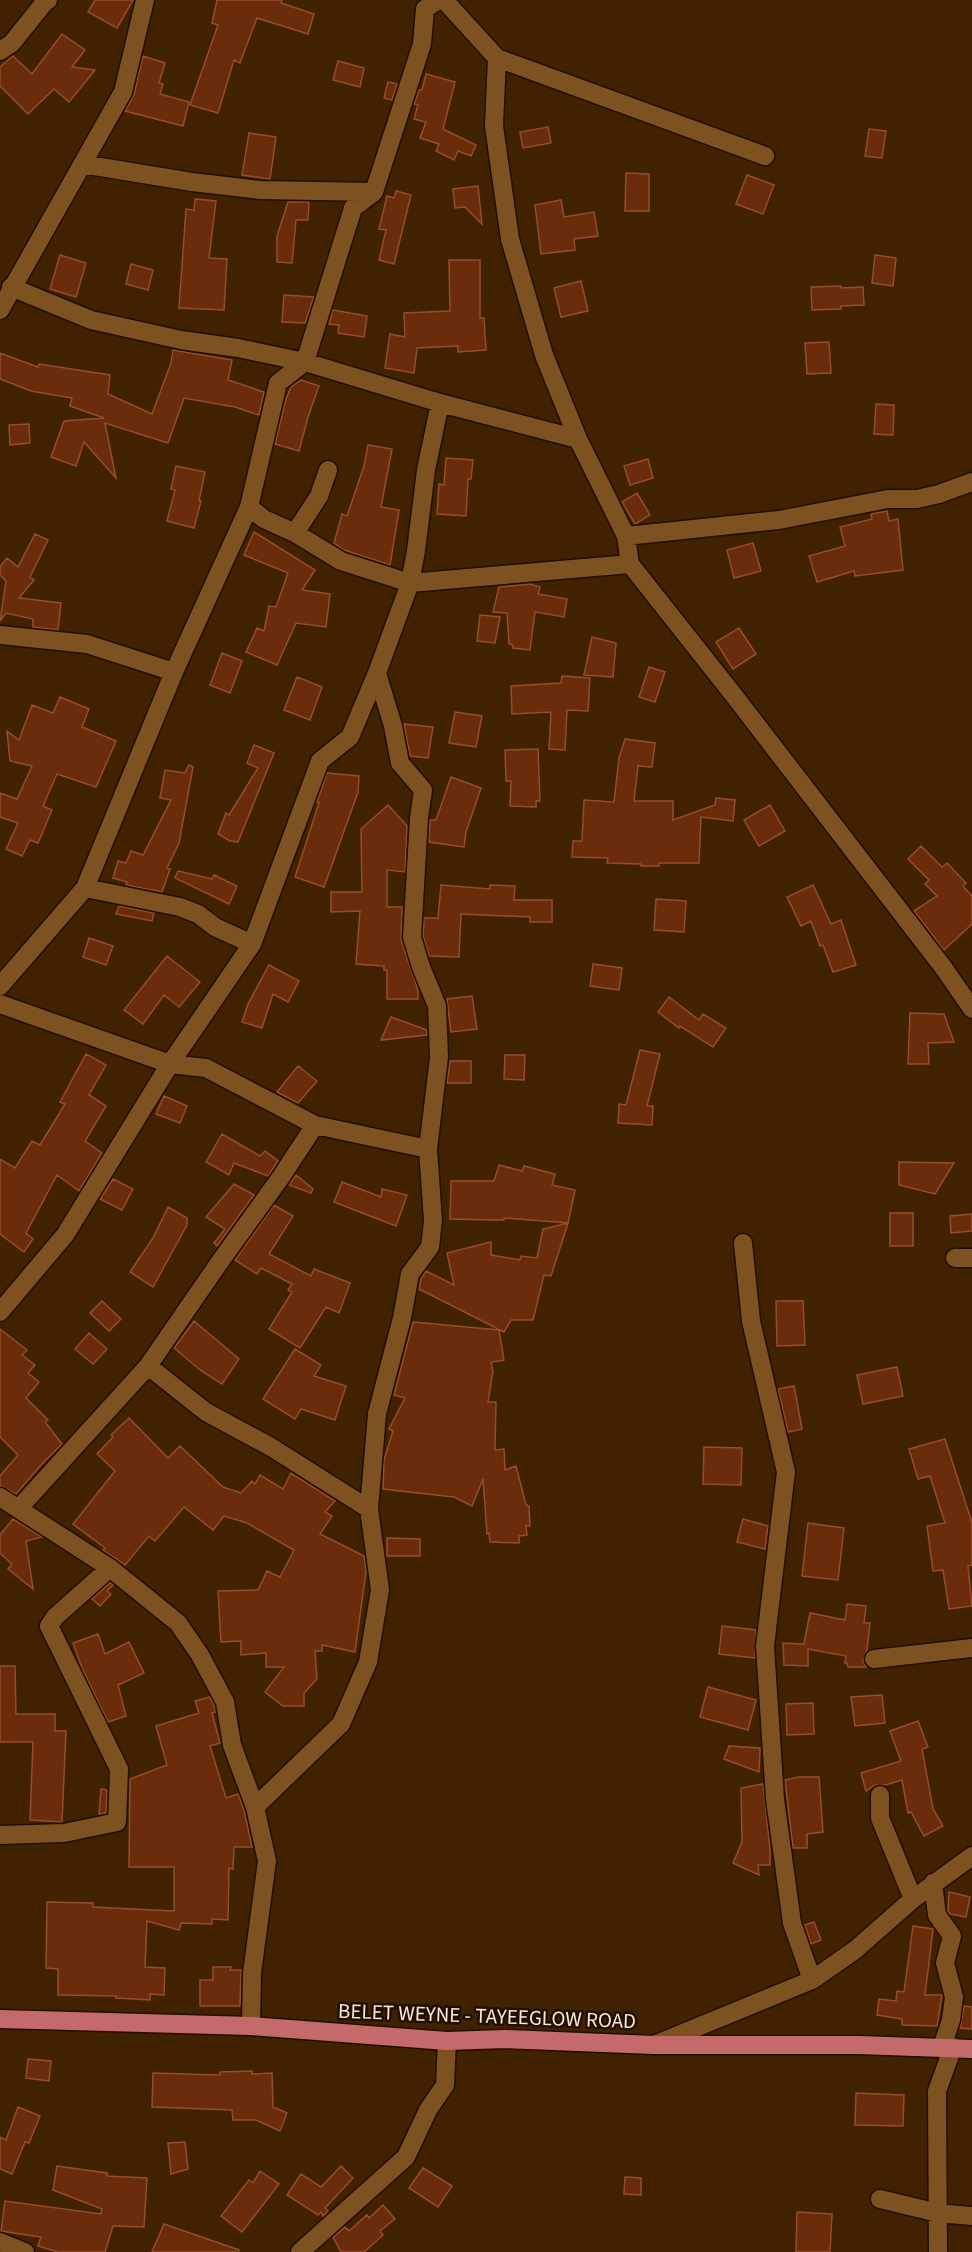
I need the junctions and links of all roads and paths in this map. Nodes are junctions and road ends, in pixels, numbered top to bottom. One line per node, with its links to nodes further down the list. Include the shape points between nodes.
1 (48, 0): 5 (street, via 12,43)
2 (145, 0): 8 (street, via 123,92)
3 (438, 0): 9 (street, via 425,9 422,44)
4 (444, 0): 6 (street)
5 (0, 51)
6 (497, 58): 7 (street); 14 (street, via 494,126 510,239 544,355)
7 (765, 156)
8 (82, 164): 9 (street, via 260,190); 10 (street)
9 (374, 192): 12 (street, via 353,208)
10 (11, 286): 11 (street); 12 (street, via 91,320)
11 (0, 310)
12 (304, 362): 13 (street); 17 (street, via 278,383)
13 (440, 403): 14 (street); 21 (street)
14 (578, 439): 19 (street)
15 (328, 470): 18 (street, via 319,496)
16 (972, 482): 19 (street, via 917,499 888,499 779,520)
17 (249, 507): 18 (street, via 264,519); 23 (street)
18 (295, 533): 21 (street, via 341,561)
19 (626, 536): 20 (street)
20 (630, 564): 21 (street); 29 (street, via 921,938)
21 (410, 583): 24 (street)
22 (0, 635): 23 (street, via 87,644)
23 (174, 672): 25 (street)
24 (377, 674): 26 (street, via 350,737 320,761); 32 (street, via 400,763 423,790 412,937 437,1006 439,1057)
25 (85, 888): 26 (street, via 180,907); 27 (street)
26 (252, 944): 30 (street)
27 (0, 986)
28 (0, 1004): 30 (street)
29 (972, 1010)
30 (170, 1064): 31 (street, via 206,1068); 34 (street, via 65,1235)
31 (315, 1125): 32 (street); 35 (street)
32 (428, 1149): 38 (street, via 430,1247 410,1274 377,1414)
33 (743, 1243): 48 (street, via 751,1321 786,1472 765,1647 775,1798 792,1923)
34 (0, 1312)
35 (148, 1366): 37 (street); 38 (street, via 206,1412 271,1447)
36 (0, 1497): 37 (street)
37 (19, 1508): 39 (street)
38 (369, 1509): 43 (street, via 380,1590 368,1662 341,1724)
39 (110, 1568): 43 (street, via 178,1623 200,1654 225,1702 232,1745); 44 (street, via 49,1626 119,1769 117,1822 64,1833)
40 (972, 1648): 41 (street)
41 (874, 1659)
42 (880, 1795): 47 (street, via 880,1818)
43 (255, 1807): 50 (street, via 267,1862 252,1973)
44 (0, 1834)
45 (972, 1856): 46 (street)
46 (933, 1883): 47 (street); 53 (street, via 938,1915 952,1936 945,1964 954,1997)
47 (913, 1899): 48 (street, via 855,1950)
48 (812, 1980): 52 (street)
49 (0, 2019): 50 (main road, BELET WEYNE - TAYEEGLOW ROAD)
50 (251, 2026): 51 (main road, BELET WEYNE - TAYEEGLOW ROAD)
51 (447, 2041): 52 (main road, BELET WEYNE - TAYEEGLOW ROAD, via 505,2039); 60 (street, via 445,2085 405,2157)
52 (654, 2045): 53 (main road, BELET WEYNE - TAYEEGLOW ROAD)
53 (948, 2047): 54 (main road, BELET WEYNE - TAYEEGLOW ROAD); 56 (street, via 937,2091)
54 (972, 2049)
55 (880, 2199): 56 (street)
56 (938, 2213): 57 (street); 61 (street)
57 (972, 2216)
58 (0, 2242): 59 (street)
59 (25, 2252)
60 (300, 2252)
61 (938, 2252)

